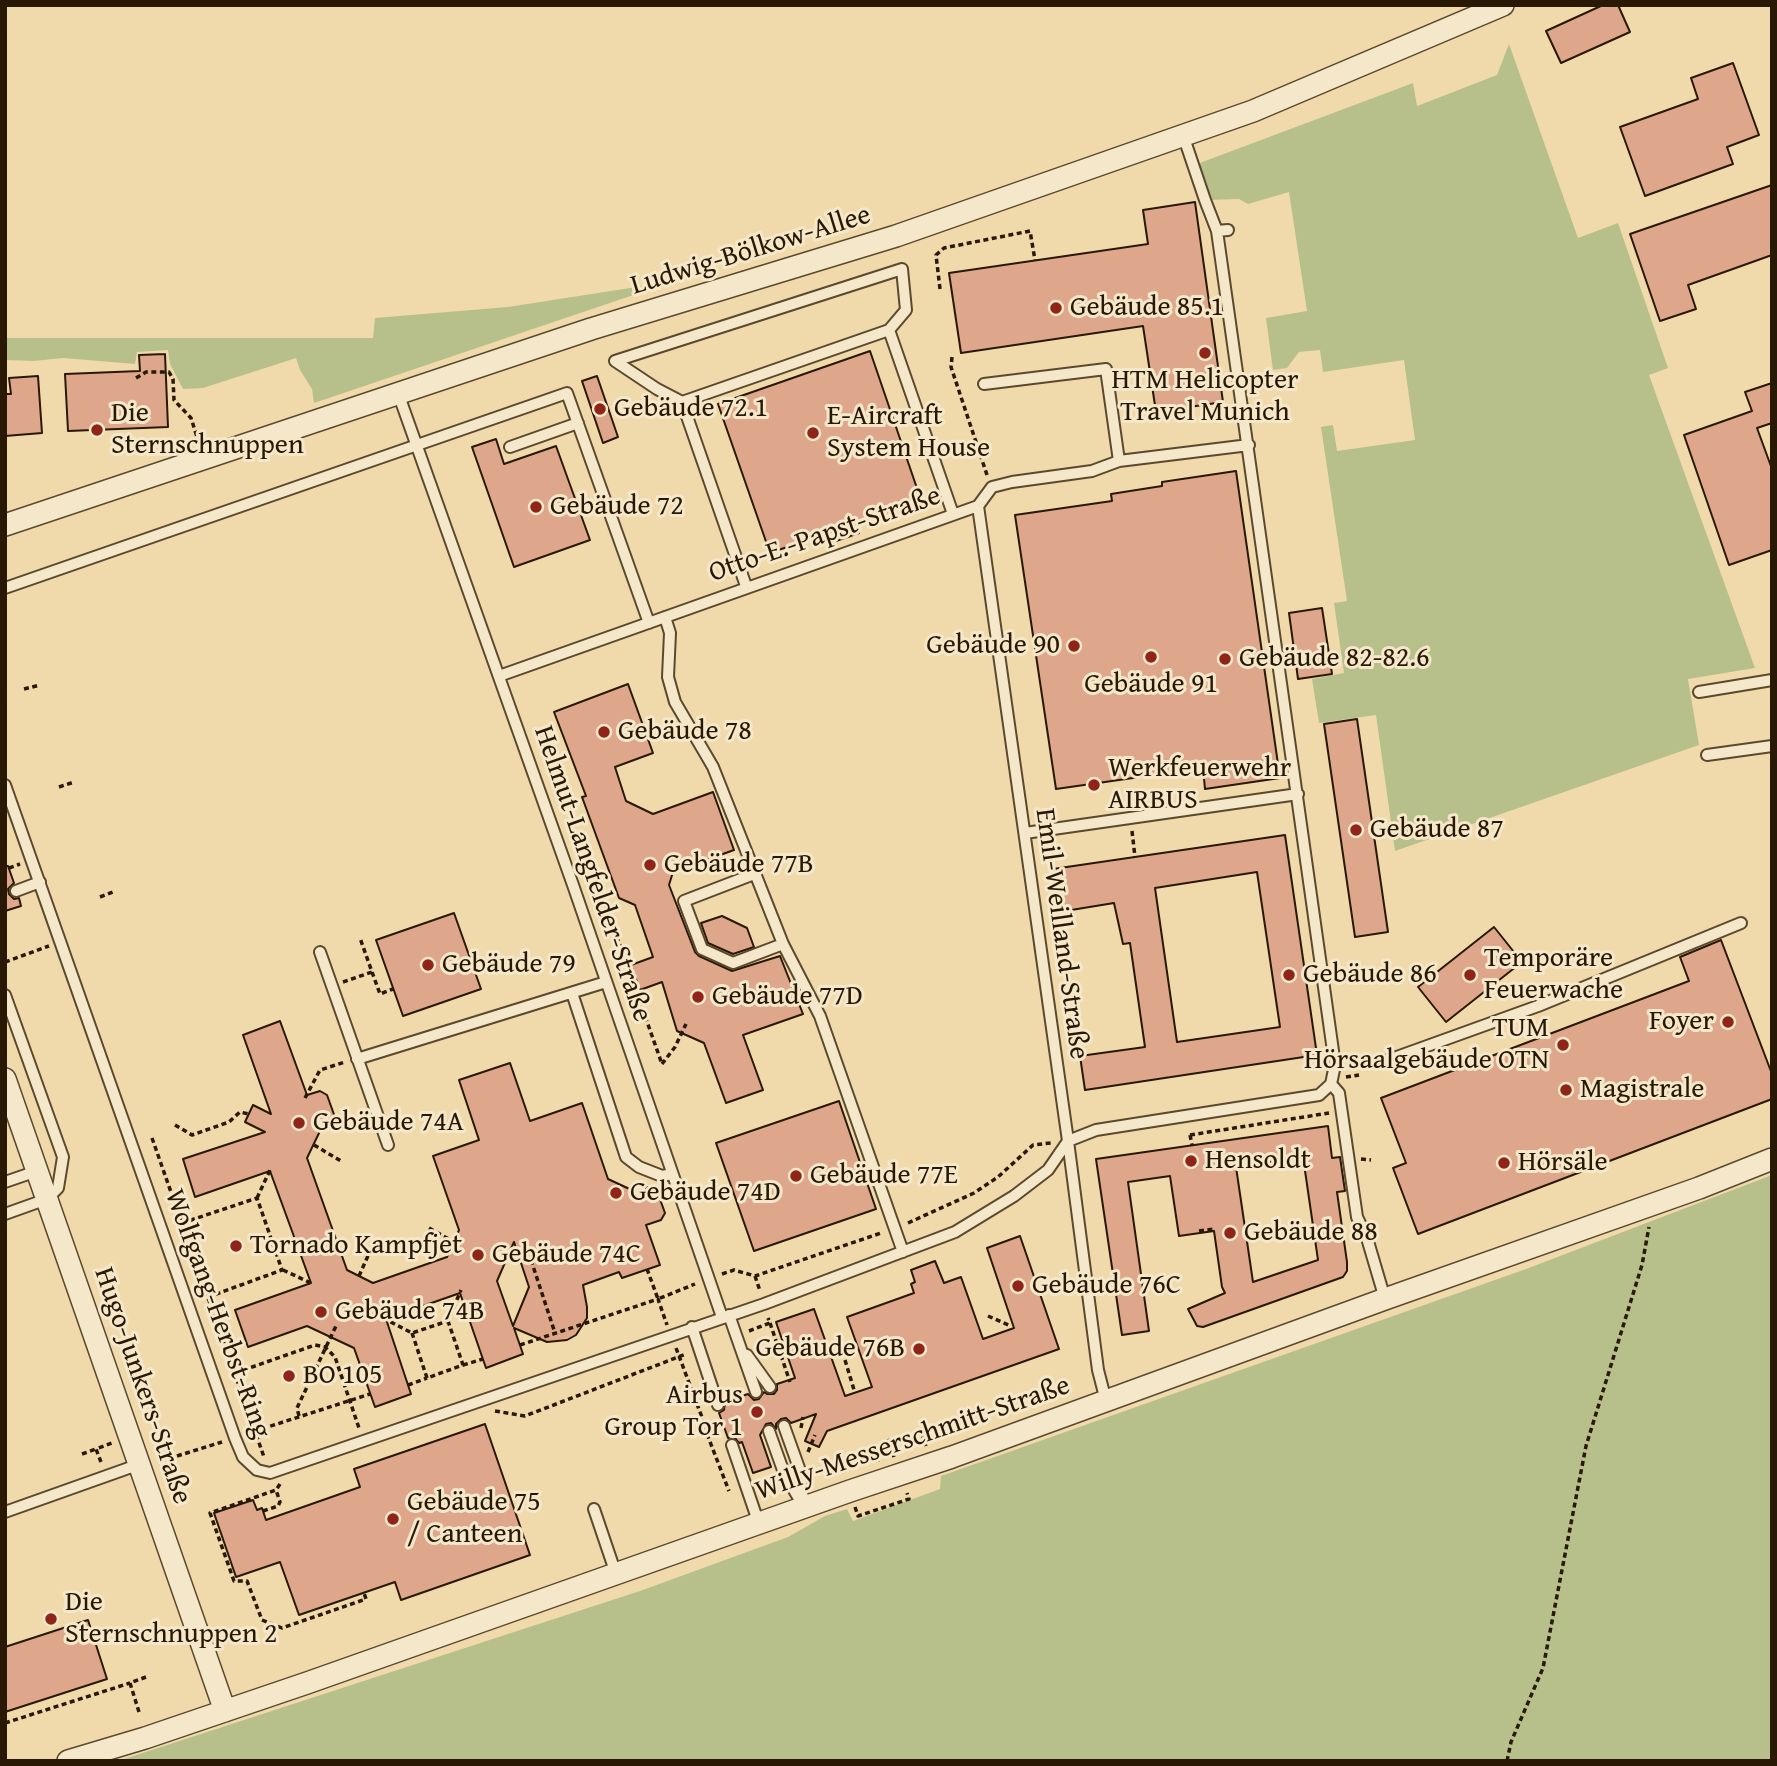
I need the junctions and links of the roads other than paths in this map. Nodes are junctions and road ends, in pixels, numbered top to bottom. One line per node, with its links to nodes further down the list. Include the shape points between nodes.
1 (1503, 5): 2 (street, Ludwig-Bölkow-Allee, via 1253,111)
2 (1183, 135): 5 (street, Ludwig-Bölkow-Allee, via 896,236); 8 (lane, via 1205,200 1223,231)
3 (889, 330): 6 (lane); 6 (lane, via 906,310 902,269 615,361); 13 (lane)
4 (984, 384): 11 (lane, via 1106,369)
5 (398, 393): 9 (lane, Helmut-Langfelder-Straße); 14 (street, Ludwig-Bölkow-Allee)
6 (682, 402): 15 (lane)
7 (578, 423): 9 (lane, via 567,393); 10 (lane); 18 (lane)
8 (1249, 444): 11 (lane); 25 (lane)
9 (417, 446): 16 (lane); 19 (lane, Helmut-Langfelder-Straße)
10 (510, 447)
11 (1119, 461): 12 (lane, Otto-E.-Papst-Straße, via 1092,471 992,487)
12 (978, 506): 13 (lane, Otto-E.-Papst-Straße); 26 (lane, Emil-Weilland-Straße)
13 (953, 514): 15 (lane, Otto-E.-Papst-Straße)
14 (5, 525)
15 (746, 586): 17 (lane, Otto-E.-Papst-Straße)
16 (5, 588)
17 (665, 617): 18 (lane, Otto-E.-Papst-Straße); 27 (lane, via 670,633 671,691 713,767)
18 (649, 623): 19 (lane, Otto-E.-Papst-Straße)
19 (499, 676): 33 (lane, Helmut-Langfelder-Straße)
20 (1772, 680): 21 (lane)
21 (1699, 692)
22 (1772, 746): 23 (lane)
23 (1707, 755)
24 (5, 785): 28 (lane, Wolfgang-Herbst-Ring)
25 (1298, 794): 26 (lane); 39 (lane, via 1335,1065)
26 (1025, 833): 40 (lane, Emil-Weilland-Straße)
27 (754, 874): 31 (lane); 31 (lane, via 684,901 702,949 733,963)
28 (40, 882): 29 (lane); 51 (lane, Wolfgang-Herbst-Ring, via 235,1438 243,1457 257,1470 270,1474)
29 (16, 891)
30 (1741, 923): 37 (lane, via 1538,1006)
31 (783, 944): 48 (lane, via 820,1016)
32 (320, 952): 36 (lane)
33 (606, 982): 34 (lane); 44 (lane, Helmut-Langfelder-Straße)
34 (572, 993): 36 (lane); 44 (lane, via 626,1157 662,1176)
35 (5, 995): 46 (lane, via 63,1157 58,1188)
36 (357, 1059): 41 (lane)
37 (1380, 1063)
38 (5, 1079): 43 (street, Hugo-Junkers-Straße)
39 (1331, 1084): 40 (lane, via 1319,1095 1096,1130); 49 (lane, via 1339,1093 1357,1217)
40 (1068, 1141): 48 (lane, Wolfgang-Herbst-Ring, via 1048,1170 1004,1202 955,1232); 55 (lane, Emil-Weilland-Straße)
41 (388, 1145)
42 (1772, 1159): 49 (street, Willy-Messerschmitt-Straße)
43 (37, 1171): 45 (lane); 46 (street, Hugo-Junkers-Straße)
44 (672, 1174): 50 (lane, Helmut-Langfelder-Straße)
45 (5, 1182)
46 (47, 1199): 47 (lane); 60 (street, Hugo-Junkers-Straße)
47 (5, 1214)
48 (903, 1252): 50 (lane, Wolfgang-Herbst-Ring)
49 (1385, 1299): 55 (street, Willy-Messerschmitt-Straße)
50 (725, 1316): 51 (lane, Wolfgang-Herbst-Ring); 52 (lane, Helmut-Langfelder-Straße)
51 (692, 1327): 56 (lane)
52 (738, 1340): 53 (lane); 54 (lane, Helmut-Langfelder-Straße)
53 (770, 1387)
54 (756, 1392)
55 (1106, 1401): 61 (street, Willy-Messerschmitt-Straße)
56 (718, 1405)
57 (784, 1426): 61 (lane, via 799,1468)
58 (769, 1431): 61 (lane, via 784,1473)
59 (732, 1445): 64 (lane)
60 (140, 1464): 63 (lane); 66 (street, Hugo-Junkers-Straße)
61 (804, 1507): 64 (street, Willy-Messerschmitt-Straße)
62 (594, 1509): 65 (lane)
63 (5, 1512)
64 (759, 1524): 65 (street, Willy-Messerschmitt-Straße)
65 (616, 1574): 66 (street, Willy-Messerschmitt-Straße)
66 (225, 1711): 67 (street, Willy-Messerschmitt-Straße)
67 (68, 1761)

